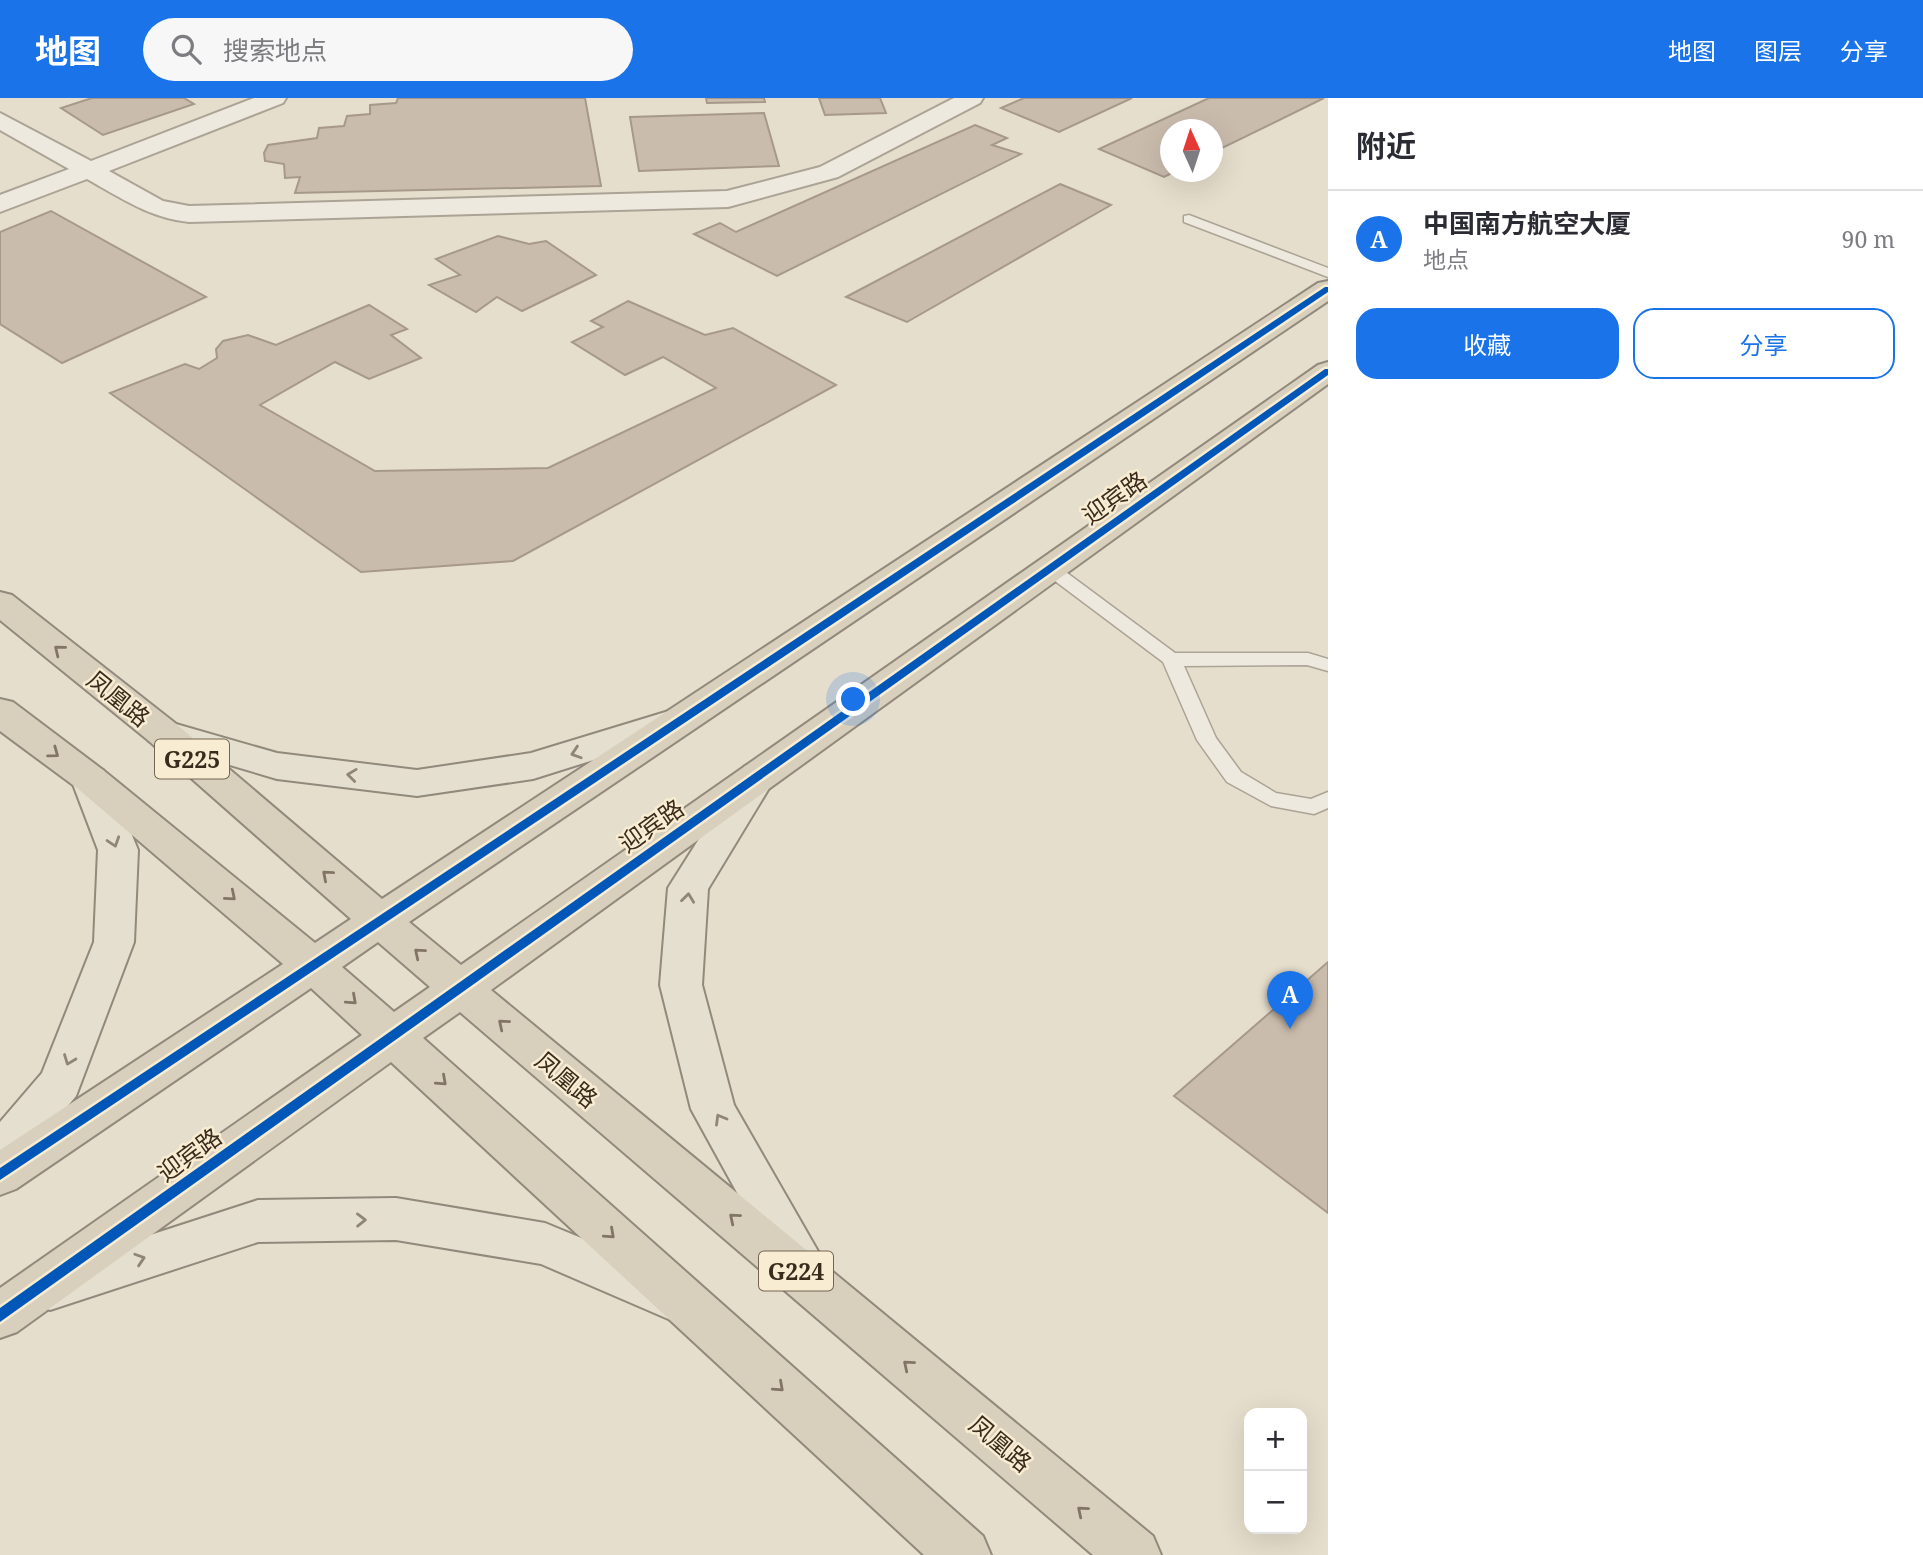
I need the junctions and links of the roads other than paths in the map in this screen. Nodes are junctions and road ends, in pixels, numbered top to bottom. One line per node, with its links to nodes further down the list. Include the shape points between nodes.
1 (275, 98): 4 (street)
2 (972, 98): 4 (street, via 829,172 728,199 188,214 154,206)
3 (0, 120): 4 (street)
4 (87, 169): 5 (street)
5 (0, 204)
6 (1189, 219): 7 (lane)
7 (1328, 273)
8 (1328, 289): 15 (highway)
9 (1328, 371): 10 (highway, 迎宾路)
10 (1049, 568): 12 (lane); 17 (highway, 迎宾路)
11 (0, 603): 16 (highway, 凤凰路 / G225, one-way to 11)
12 (1171, 659): 13 (lane, via 1308,659); 19 (lane, via 1206,740 1234,777 1271,799 1314,807)
13 (1328, 665)
14 (0, 711): 18 (highway, one-way to 18)
15 (687, 717): 16 (main road, one-way to 16, via 533,766 417,782 276,766); 20 (highway)
16 (162, 733): 20 (highway, 凤凰路 / G225, one-way to 16)
17 (758, 775): 22 (highway, 迎宾路); 26 (main road, one-way to 17, via 713,1109 681,985 688,888)
18 (90, 779): 21 (highway, one-way to 21); 24 (main road, one-way to 24, via 118,850 114,942 60,1083)
19 (1328, 799)
20 (379, 920): 21 (highway); 22 (highway, 凤凰路 / G225, one-way to 20)
21 (312, 964): 23 (highway, one-way to 23); 25 (highway)
22 (459, 987): 23 (highway, 迎宾路); 26 (highway, 凤凰路 / G224, one-way to 22)
23 (391, 1035): 27 (highway, 迎宾路); 28 (highway, one-way to 28)
24 (0, 1156)
25 (0, 1175)
26 (813, 1285): 30 (highway, 凤凰路 / G224, one-way to 26)
27 (14, 1306): 28 (main road, one-way to 28, via 258,1221 396,1219 545,1244)
28 (689, 1306): 29 (highway, one-way to 29)
29 (964, 1555)
30 (1134, 1555)

